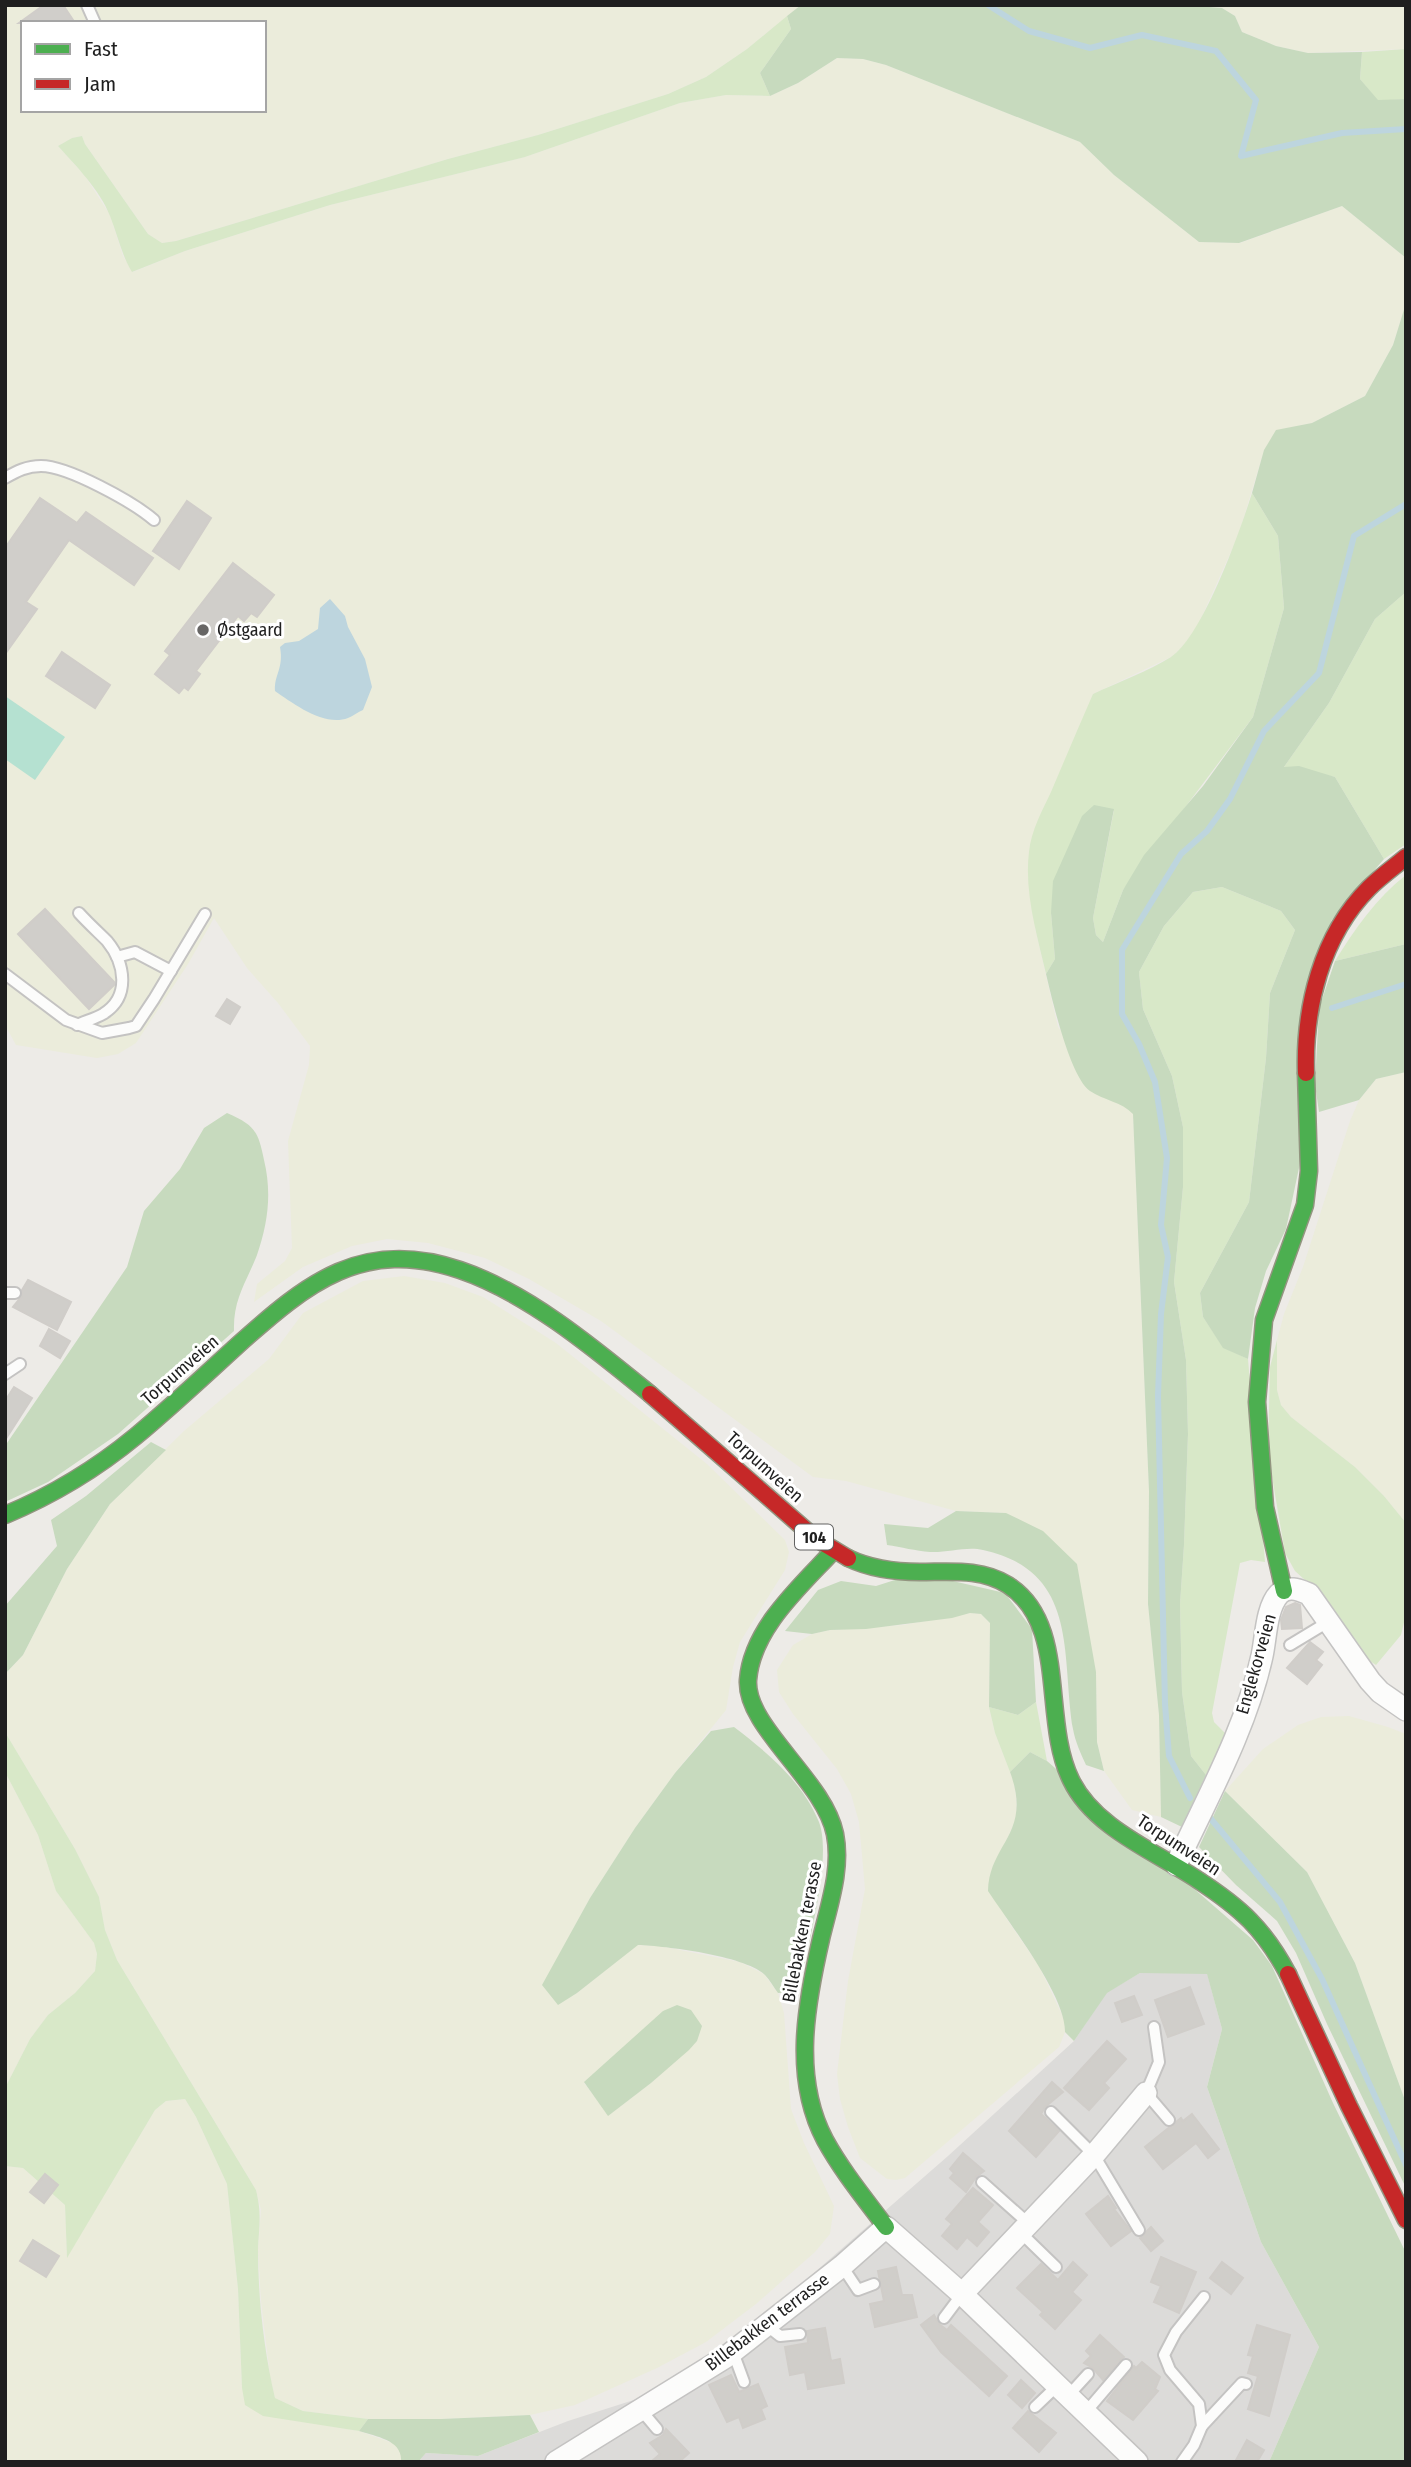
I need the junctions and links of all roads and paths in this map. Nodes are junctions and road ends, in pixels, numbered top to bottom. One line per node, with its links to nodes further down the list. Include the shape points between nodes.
1 (87, 5): 2 (lane)
2 (94, 21)
3 (5, 478): 4 (lane, via 20,469 42,466 70,473 139,507)
4 (154, 520)
5 (1406, 857): 16 (main road, via 1368,889 1348,914 1326,953 1308,1007 1305,1205 1264,1320 1259,1348 1257,1402 1265,1507)
6 (79, 914): 8 (lane)
7 (205, 914): 9 (lane)
8 (117, 957): 9 (lane, via 135,951); 11 (lane, via 123,973 118,1000 105,1013)
9 (171, 971): 11 (lane, via 136,1026 102,1033)
10 (5, 974): 11 (lane)
11 (78, 1025)
12 (20, 1364): 13 (lane)
13 (5, 1374)
14 (5, 1515): 15 (main road, Torpumveien / 104, via 107,1459 314,1283 358,1264 415,1260 462,1270 522,1298 639,1383)
15 (834, 1550): 20 (main road, Torpumveien / 104, via 869,1566 970,1571 1016,1589 1030,1602 1042,1625 1059,1746 1070,1780 1090,1807); 28 (main road, Billebakken terasse, via 772,1622 756,1648 748,1694 758,1719 820,1799 835,1835 832,1888 806,2010 807,2069 824,2139)
16 (1284, 1591): 17 (street, Englekorveien, via 1297,1589 1309,1594); 20 (street, Englekorveien, via 1270,1612 1254,1684 1232,1742)
17 (1328, 1622): 18 (lane); 19 (street, Englekorveien, via 1370,1681)
18 (1290, 1645)
19 (1406, 1710)
20 (1176, 1866): 27 (main road, Torpumveien / 104, via 1230,1902 1267,1937 1299,1992 1350,2111)
21 (1154, 2027): 22 (lane, via 1159,2062)
22 (1146, 2093): 24 (lane); 25 (street)
23 (1051, 2112): 25 (lane)
24 (1169, 2120)
25 (1094, 2155): 29 (street); 30 (lane)
26 (982, 2182): 29 (lane)
27 (1406, 2220)
28 (886, 2227): 31 (street, Billebakken terrasse); 34 (street)
29 (1024, 2227): 32 (lane); 34 (street)
30 (1139, 2230)
31 (842, 2266): 33 (lane, via 858,2290); 37 (street, Billebakken terrasse)
32 (1056, 2267)
33 (874, 2284)
34 (962, 2294): 36 (lane); 44 (street)
35 (1204, 2297): 48 (lane, via 1164,2355 1170,2370 1199,2404)
36 (944, 2318)
37 (766, 2326): 38 (lane, via 780,2336); 39 (street, Billebakken terrasse)
38 (800, 2334)
39 (733, 2352): 42 (lane); 46 (street, Billebakken terrasse)
40 (1126, 2365): 47 (lane)
41 (1088, 2374): 44 (lane)
42 (744, 2382)
43 (1246, 2384): 48 (lane)
44 (1062, 2391): 45 (lane); 47 (street)
45 (1035, 2407)
46 (641, 2410): 49 (lane); 50 (street, Billebakken terrasse)
47 (1085, 2413): 51 (street)
48 (1202, 2426): 52 (lane)
49 (657, 2428)
50 (556, 2462)
51 (1137, 2462)
52 (1182, 2462)

